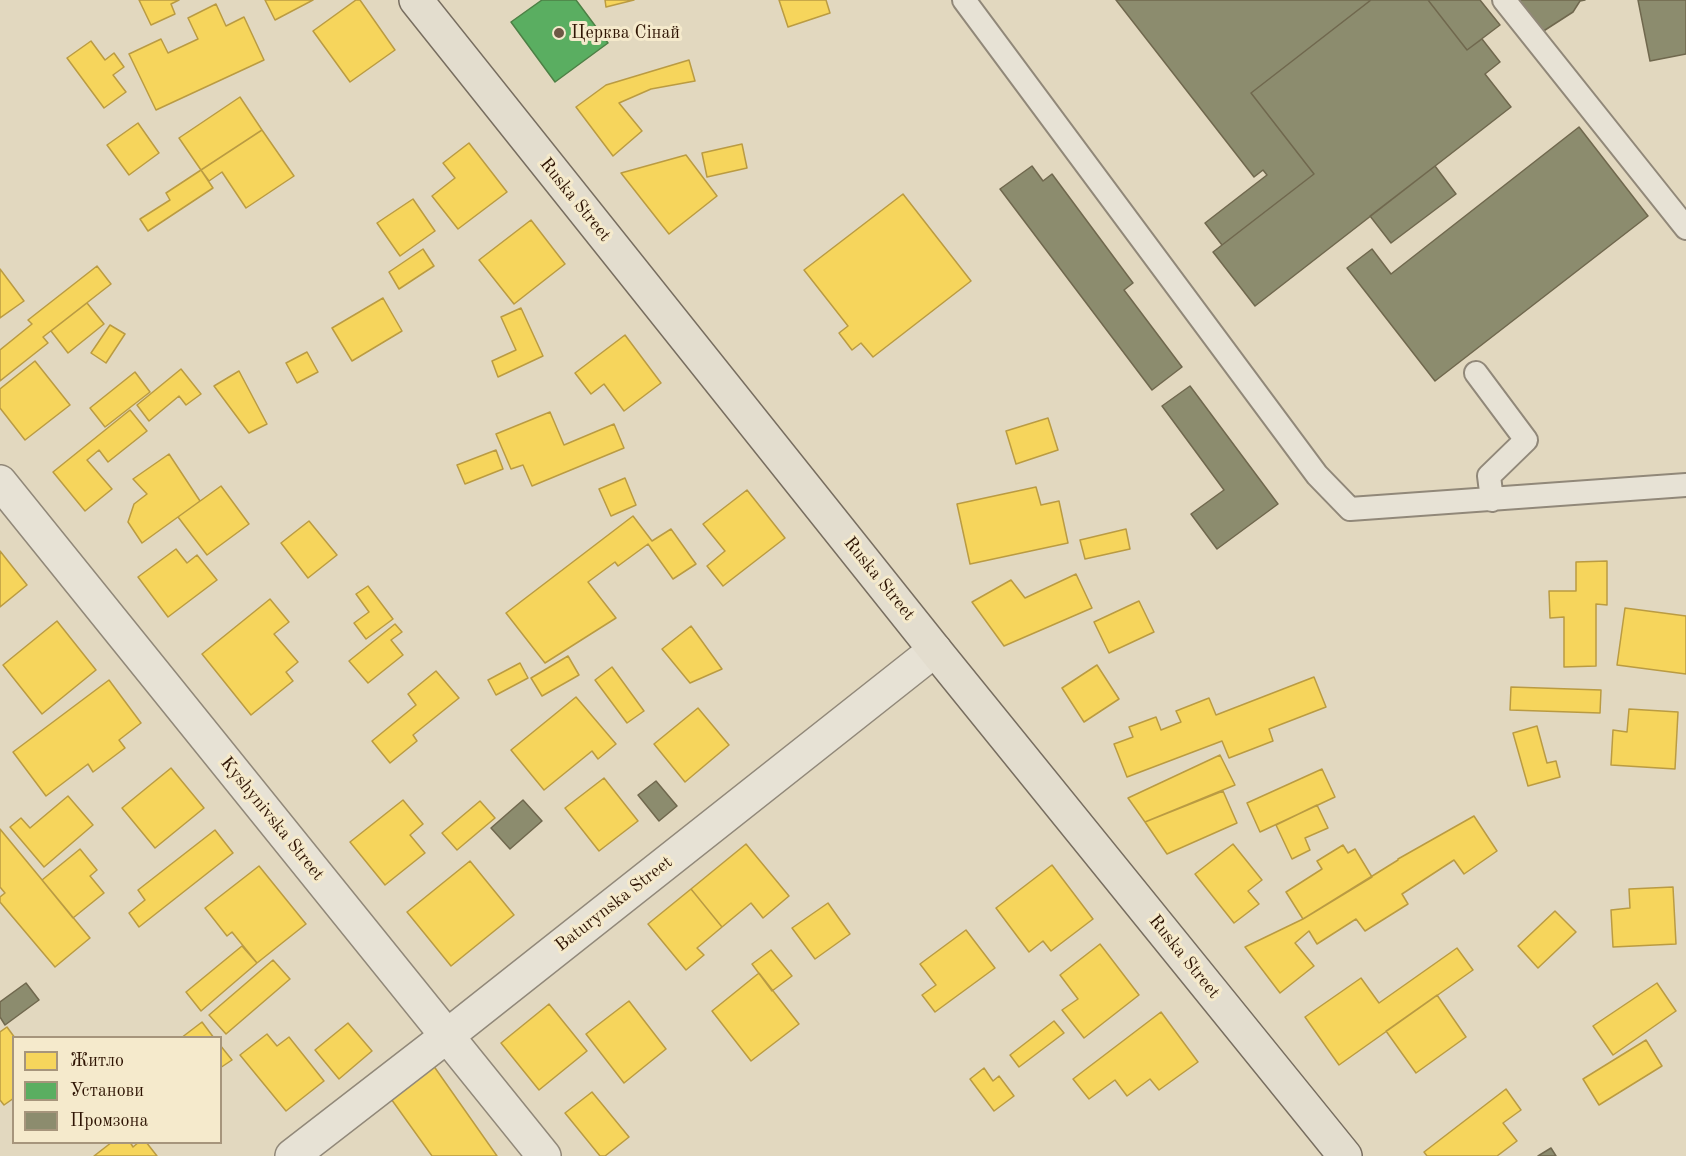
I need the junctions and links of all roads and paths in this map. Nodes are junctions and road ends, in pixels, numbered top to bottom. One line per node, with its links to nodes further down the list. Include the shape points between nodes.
1 (416, 0): 9 (main road, Ruska Street)
2 (964, 0): 8 (lane, via 1317,475 1350,509)
3 (1504, 0): 4 (lane)
4 (1686, 228)
5 (1476, 373): 8 (lane, via 1526,440 1489,476)
6 (0, 482): 10 (street, Kyshynivska Street)
7 (1686, 485): 8 (lane)
8 (1492, 500)
9 (935, 650): 10 (street, Baturynska Street); 13 (main road, Ruska Street)
10 (447, 1036): 11 (street, Baturynska Street); 12 (street, Kyshynivska Street)
11 (291, 1156)
12 (544, 1156)
13 (1345, 1156)

